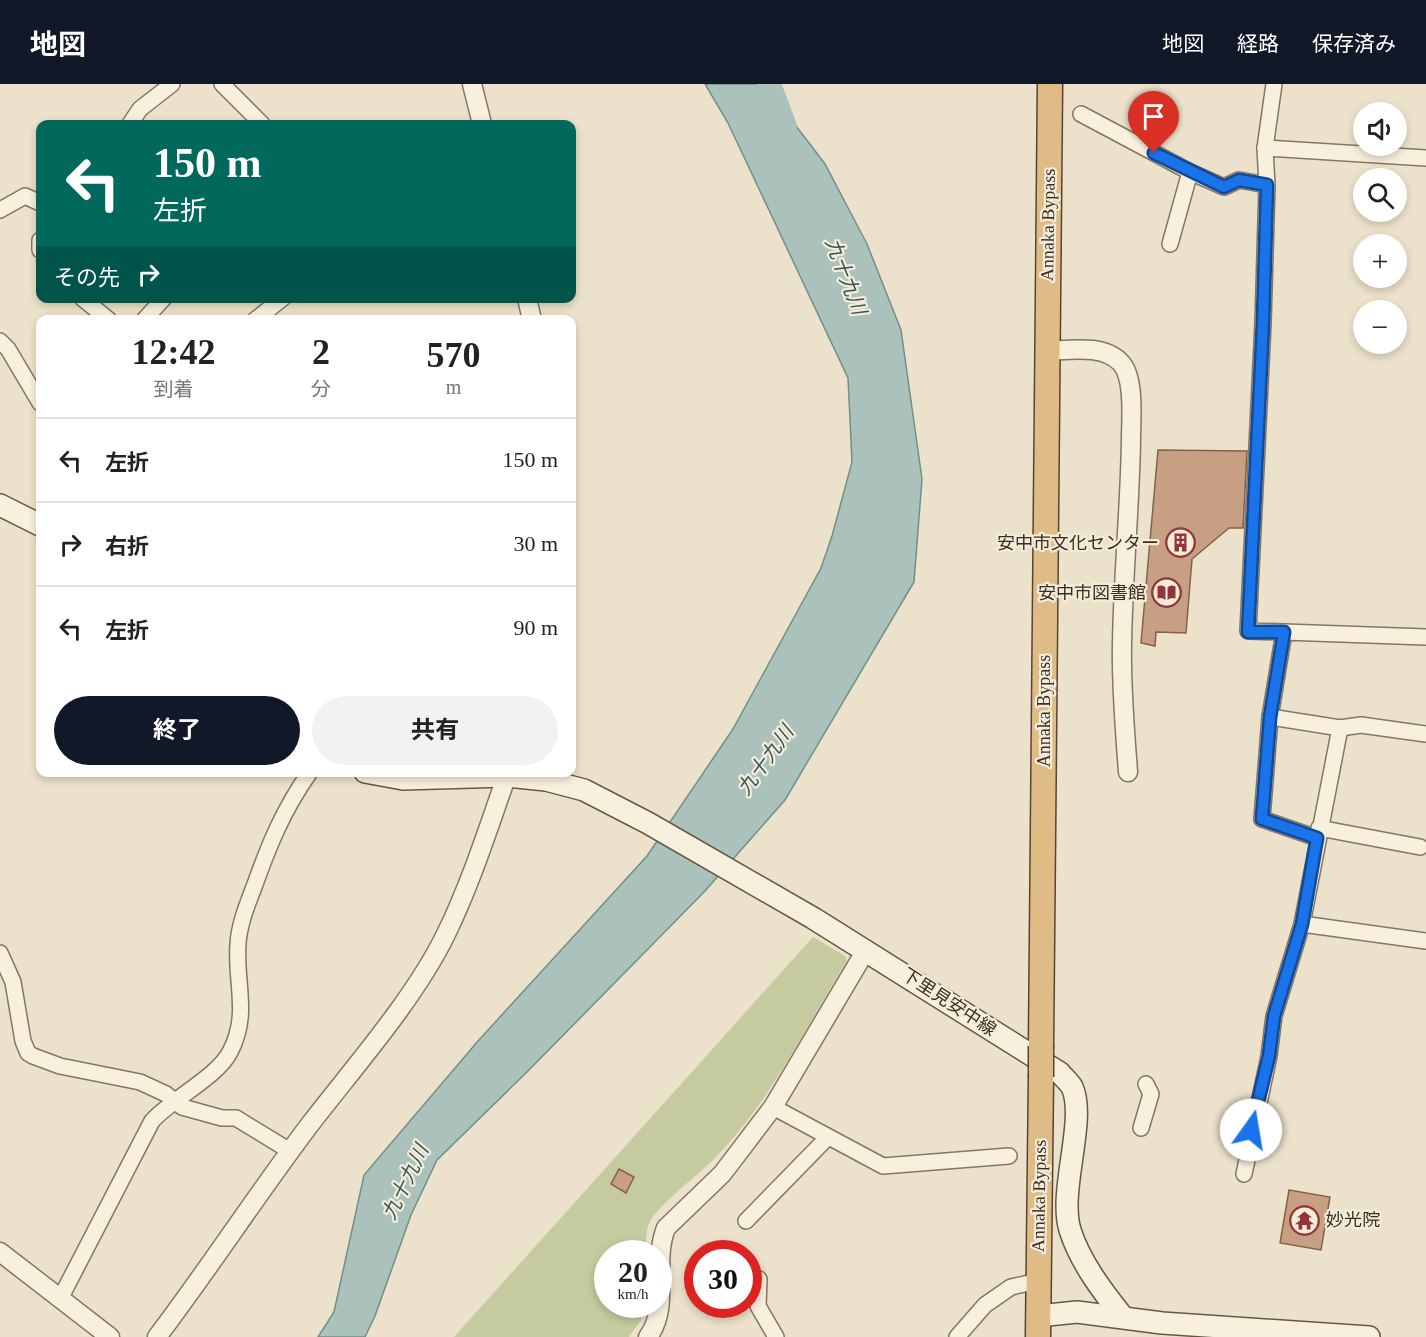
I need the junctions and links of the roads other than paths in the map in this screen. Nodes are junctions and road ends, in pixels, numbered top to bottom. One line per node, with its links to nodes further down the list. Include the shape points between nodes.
1 (172, 84): 7 (street, via 140,109)
2 (222, 84): 8 (street)
3 (472, 84): 9 (street)
4 (1050, 84): 24 (highway, Annaka Bypass)
5 (1274, 84): 10 (street)
6 (1081, 114): 12 (street)
7 (133, 120)
8 (258, 120)
9 (481, 120)
10 (1265, 147): 11 (street); 13 (street)
11 (1426, 158)
12 (1190, 172): 13 (street, via 1224,187 1239,180); 16 (street)
13 (1267, 185): 28 (street, via 1248,632)
14 (36, 201): 15 (street, via 25,196)
15 (0, 210)
16 (1170, 244)
17 (88, 303): 20 (street)
18 (159, 303): 21 (street)
19 (277, 303): 22 (street)
20 (103, 315)
21 (149, 315)
22 (261, 315)
23 (0, 341): 25 (street)
24 (1047, 351): 33 (street, via 1106,354 1123,364 1129,378 1130,461 1122,645); 56 (highway, Annaka Bypass, bridge)
25 (36, 396)
26 (0, 505): 27 (main road)
27 (36, 523)
28 (1284, 632): 29 (street); 30 (street)
29 (1426, 637)
30 (1270, 717): 31 (street); 39 (street, via 1262,819)
31 (1340, 728): 32 (street, via 1361,725); 39 (street)
32 (1426, 734)
33 (1128, 772)
34 (307, 777): 46 (street, via 274,831 245,912 238,945 240,1031 229,1055 218,1067)
35 (392, 777): 36 (main road, 下里見安中線)
36 (445, 777)
37 (506, 777): 50 (street, via 445,935 406,998)
38 (526, 777): 43 (main road, 下里見安中線, via 584,790)
39 (1318, 833): 40 (street); 41 (street)
40 (1420, 847)
41 (1302, 924): 42 (street); 52 (street, via 1274,1016)
42 (1426, 941)
43 (866, 950): 47 (street); 55 (main road, 下里見安中線, via 1060,1073 1072,1088 1076,1112 1067,1206 1070,1229)
44 (0, 953): 46 (street, via 13,982 28,1053 60,1066 140,1082)
45 (1146, 1084): 48 (street, via 1151,1094)
46 (174, 1100): 50 (street, via 182,1107 236,1118); 57 (street, via 152,1121)
47 (773, 1107): 49 (street); 65 (street, via 722,1174 666,1228 661,1239 659,1311)
48 (1141, 1128)
49 (828, 1137): 51 (street, via 883,1166); 53 (street)
50 (290, 1151): 64 (street)
51 (1009, 1156)
52 (1244, 1173)
53 (746, 1221)
54 (0, 1252): 57 (street)
55 (1095, 1280): 58 (main road, via 1090,1300); 60 (main road, 下里見安中線)
56 (1038, 1281): 61 (highway, Annaka Bypass); 67 (street, via 1011,1287 985,1305)
57 (60, 1299): 63 (street)
58 (1077, 1312): 60 (main road); 61 (main road)
59 (762, 1313): 66 (street)
60 (1123, 1317): 62 (main road)
61 (1038, 1326)
62 (1163, 1330): 68 (main road)
63 (110, 1337)
64 (157, 1337)
65 (648, 1337)
66 (776, 1337)
67 (957, 1337)
68 (1369, 1337)

